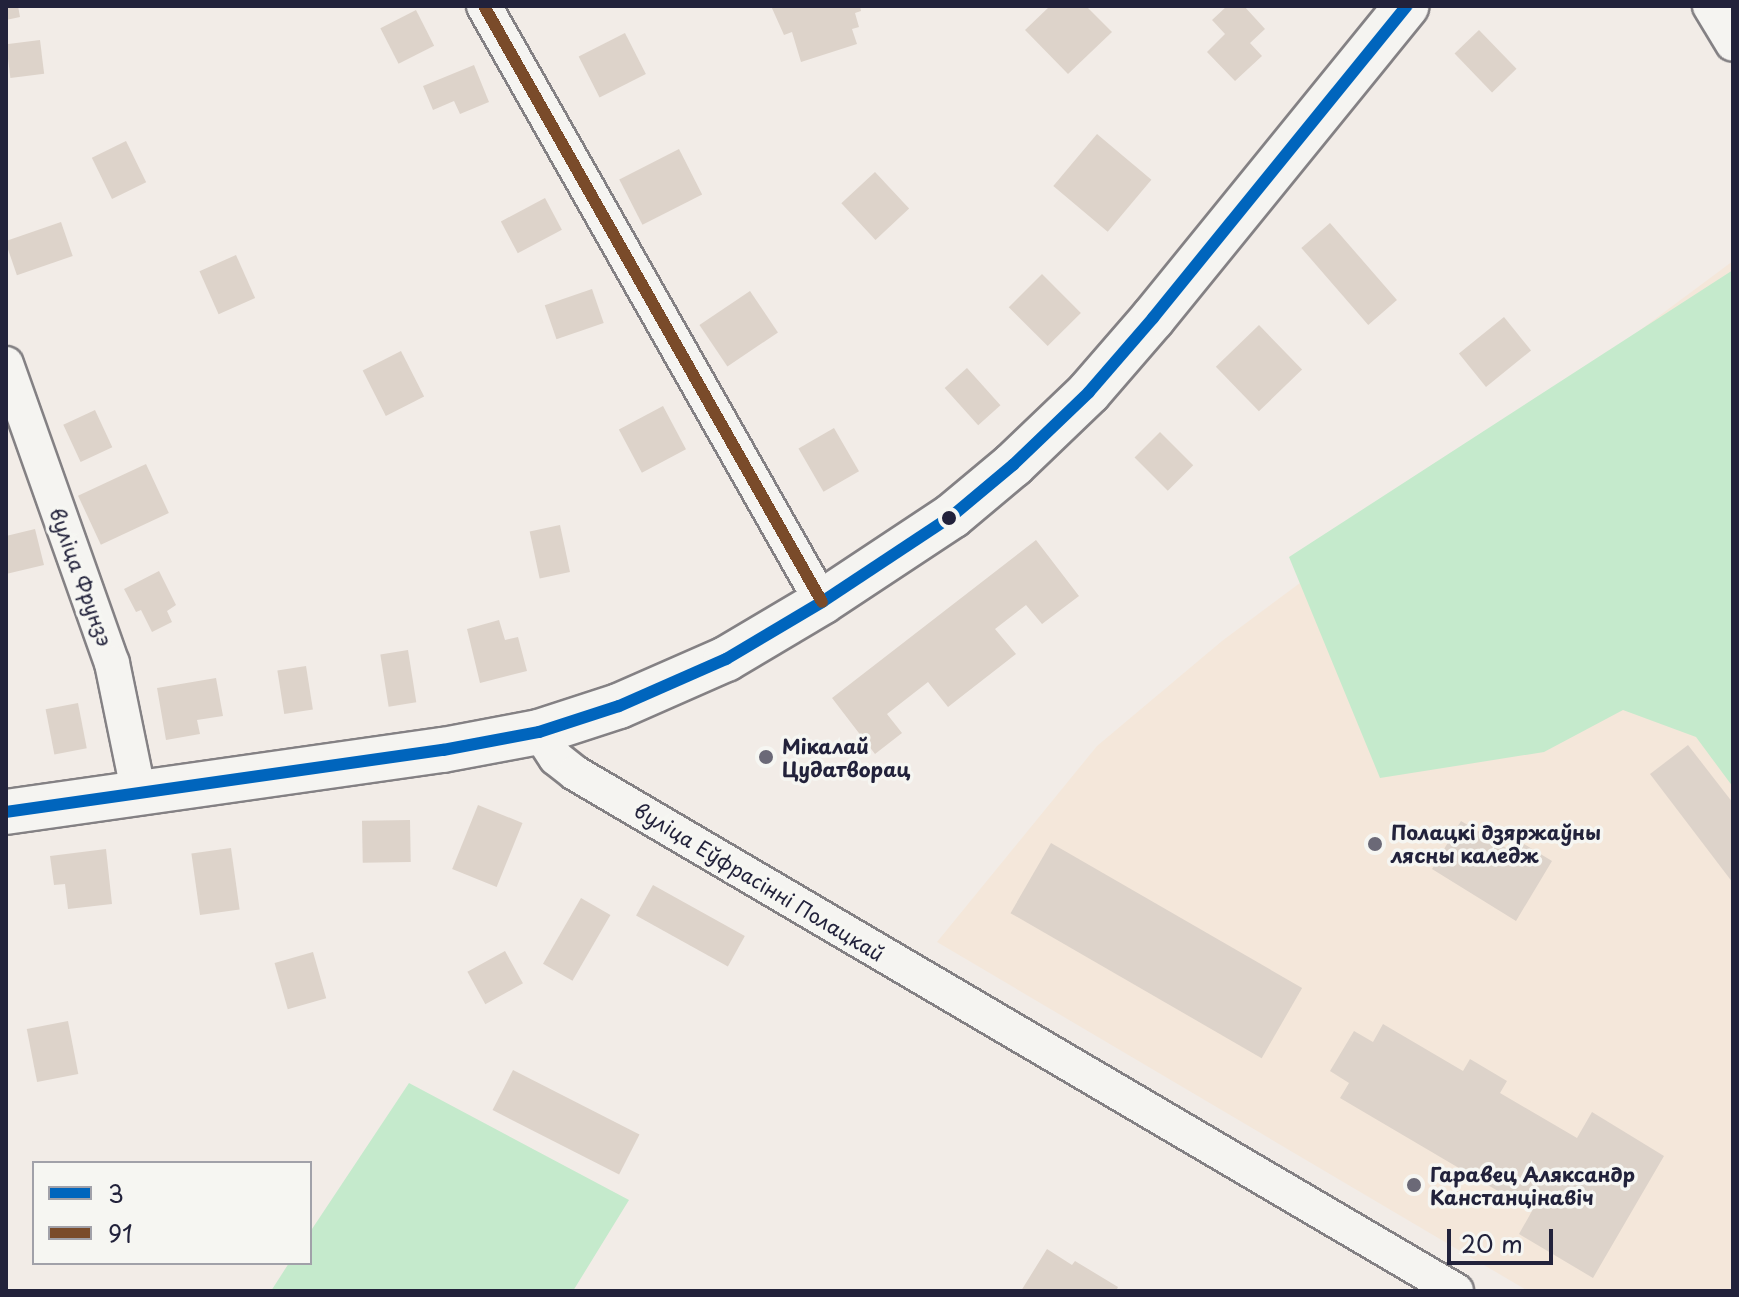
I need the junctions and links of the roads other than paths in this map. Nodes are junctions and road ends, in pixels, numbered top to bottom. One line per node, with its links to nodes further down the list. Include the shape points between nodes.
1 (484, 6): 4 (street)
2 (1407, 6): 4 (main road, via 1089,392 952,516)
3 (6, 364): 6 (street, вуліца Фрунзэ, via 112,663)
4 (822, 602): 5 (main road, via 726,659 619,706)
5 (539, 732): 6 (main road); 8 (street, вуліца Еўфрасінні Полацкай, via 556,758 575,773)
6 (139, 794): 7 (main road)
7 (6, 812)
8 (1456, 1291)

